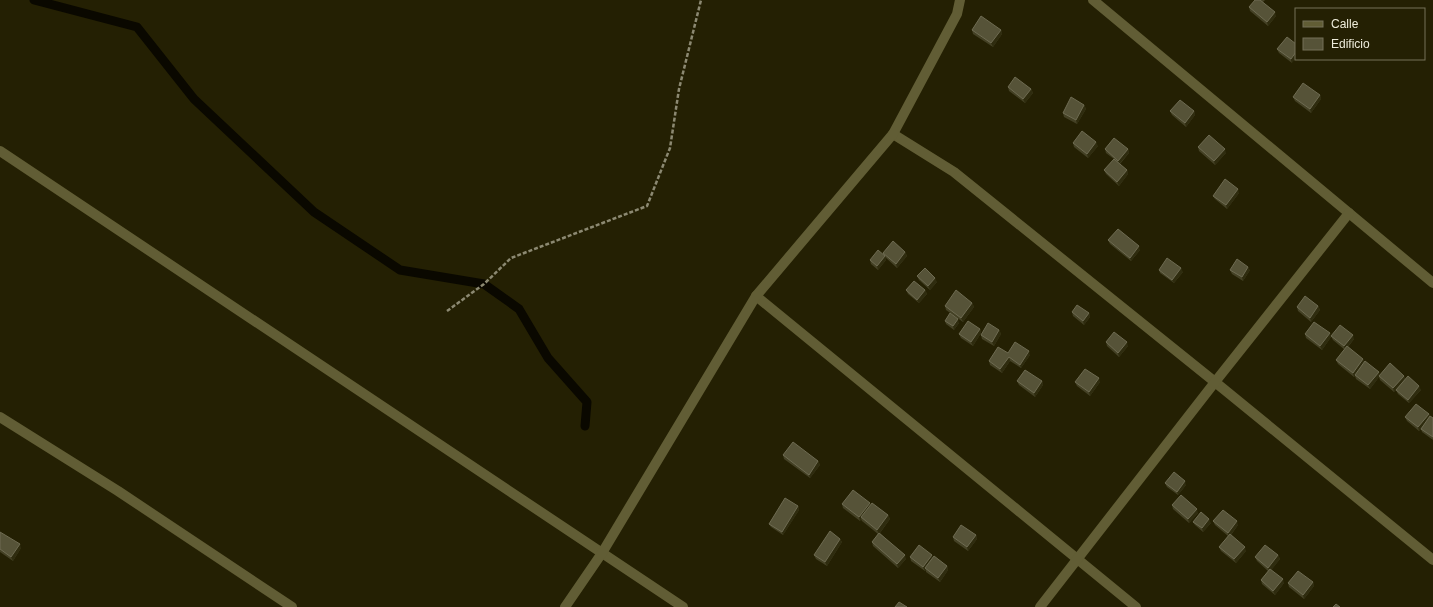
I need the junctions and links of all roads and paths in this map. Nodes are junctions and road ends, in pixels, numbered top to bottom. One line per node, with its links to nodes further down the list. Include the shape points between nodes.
1 (701, 0): 9 (path, via 679,89 670,148 647,206 511,258 484,284)
2 (960, 0): 4 (street, via 957,14)
3 (1093, 0): 6 (street)
4 (894, 134): 8 (street); 10 (street, via 954,172)
5 (0, 151): 12 (street)
6 (1349, 213): 7 (street); 10 (street)
7 (1433, 283)
8 (756, 296): 12 (street); 13 (street)
9 (447, 311)
10 (1215, 382): 13 (street); 14 (street)
11 (0, 417): 15 (street, via 118,490)
12 (602, 553): 16 (street); 17 (street)
13 (1077, 559): 18 (street); 19 (street)
14 (1433, 560)
15 (292, 607)
16 (565, 607)
17 (683, 607)
18 (1040, 607)
19 (1136, 607)

